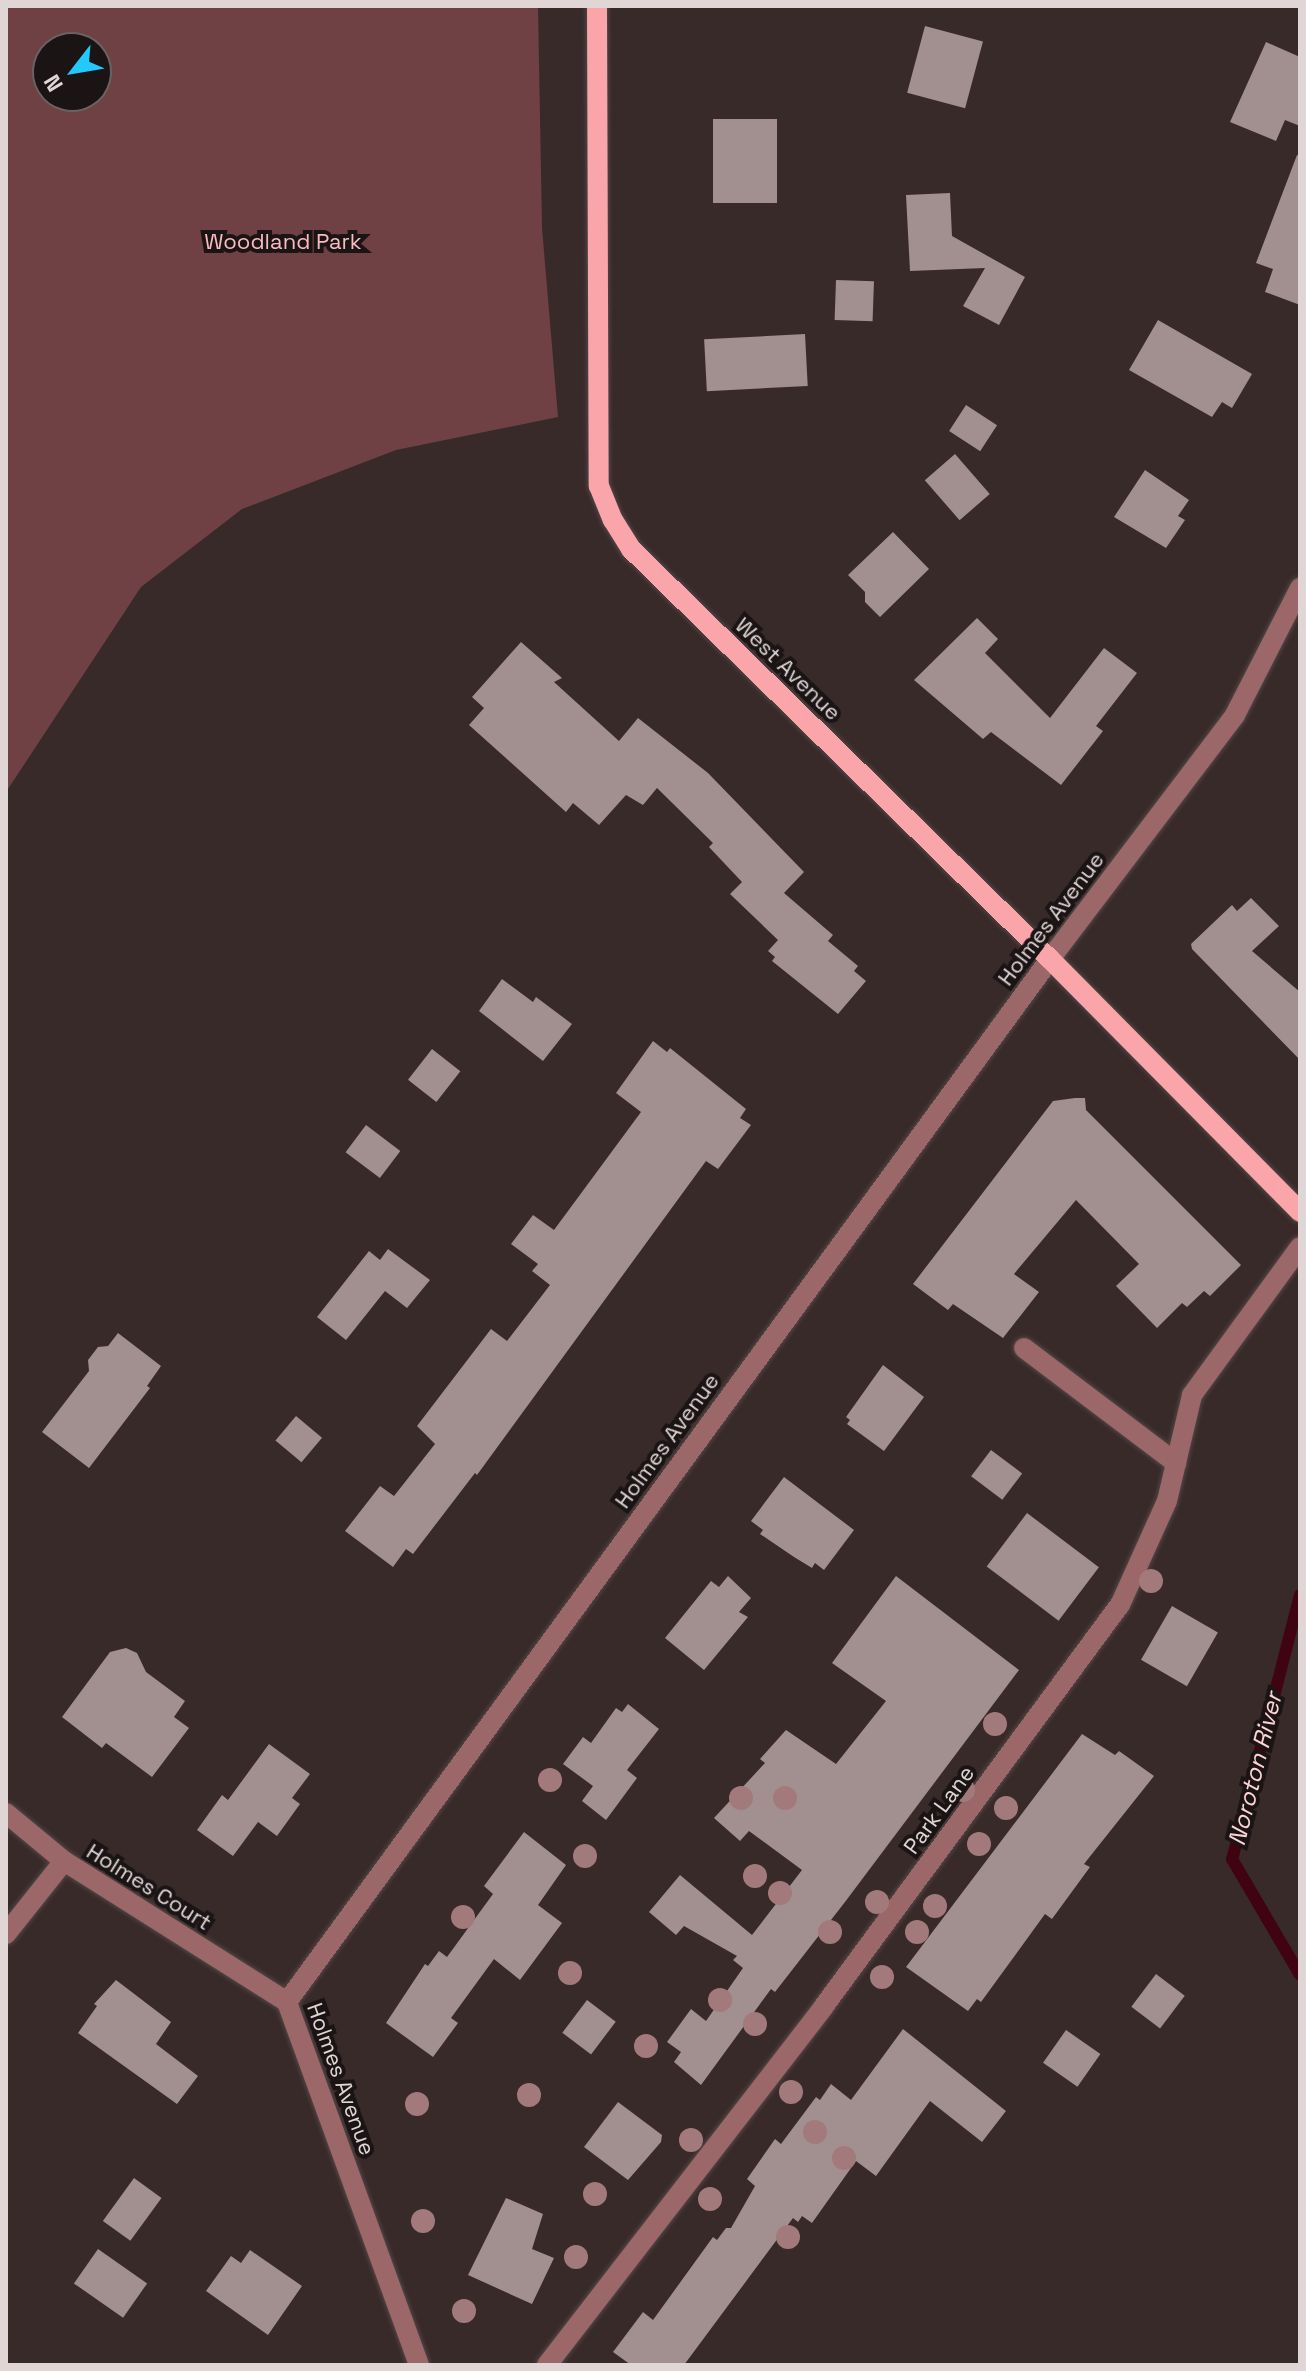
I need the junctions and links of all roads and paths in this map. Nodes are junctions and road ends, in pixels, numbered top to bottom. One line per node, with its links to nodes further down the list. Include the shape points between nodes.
1 (597, 6): 3 (main road, West Avenue, via 599,486 613,520 631,549)
2 (1300, 588): 3 (street, Holmes Avenue, via 1235,715)
3 (1050, 959): 4 (main road, West Avenue); 11 (street, Holmes Avenue)
4 (1300, 1212)
5 (1300, 1247): 7 (street, Park Lane, via 1192,1395)
6 (1024, 1348): 7 (street)
7 (1176, 1463): 13 (street, Park Lane, via 1167,1501 1120,1605 824,2006)
8 (6, 1813): 9 (street)
9 (64, 1861): 10 (street, Holmes Court); 11 (street, Holmes Court)
10 (6, 1934)
11 (287, 2002): 12 (street, Holmes Avenue)
12 (419, 2365)
13 (547, 2365)

